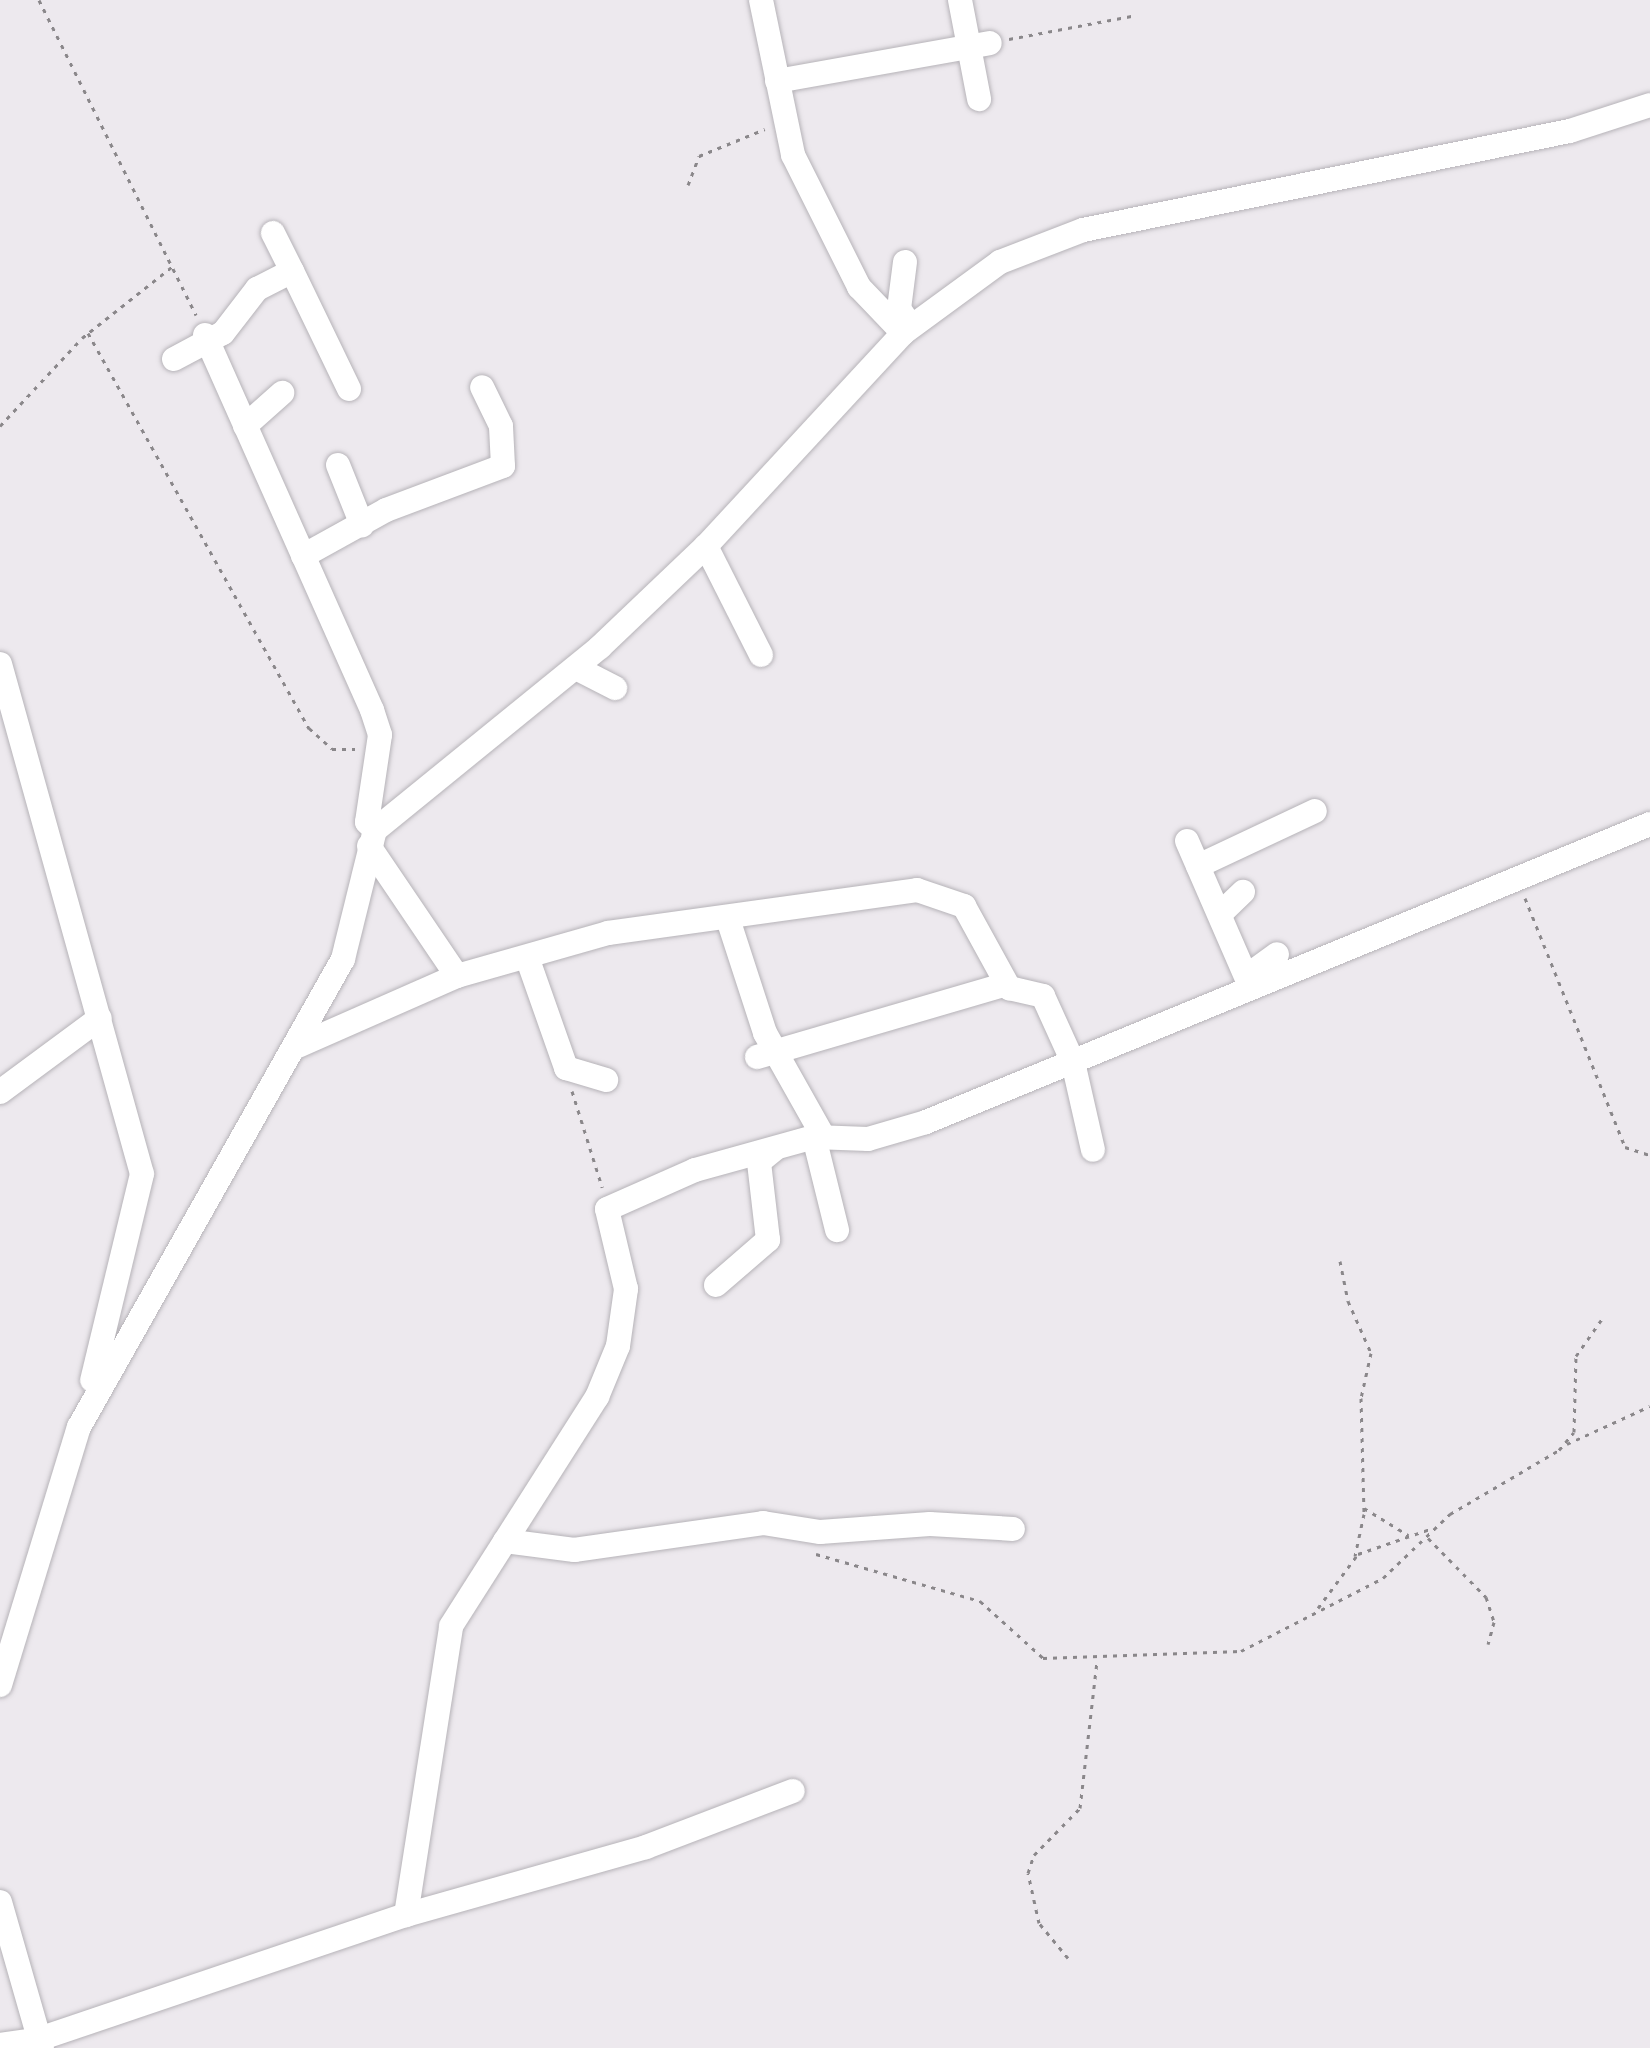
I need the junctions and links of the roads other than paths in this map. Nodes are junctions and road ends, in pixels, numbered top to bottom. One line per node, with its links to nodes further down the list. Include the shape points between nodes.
1 (761, 0): 4 (street)
2 (960, 0): 3 (street)
3 (979, 44): 4 (street); 5 (street)
4 (777, 81): 10 (street, via 783,122 859,287)
5 (979, 99)
6 (1650, 105): 10 (street, via 1557,134 1083,230 1000,262)
7 (273, 233): 9 (street)
8 (905, 262): 10 (street, via 899,309)
9 (292, 271): 11 (street, via 257,289); 14 (street)
10 (907, 329): 19 (street)
11 (206, 339): 12 (street); 16 (street)
12 (174, 359)
13 (482, 387): 18 (street, via 501,426 503,466)
14 (349, 389)
15 (282, 393): 16 (street)
16 (245, 426): 20 (street)
17 (338, 465): 18 (street)
18 (362, 525): 20 (street)
19 (706, 546): 21 (street); 23 (street)
20 (303, 556): 27 (street, via 372,710 376,749 367,822)
21 (761, 655)
22 (0, 664): 38 (street)
23 (576, 668): 24 (street); 27 (street)
24 (615, 688)
25 (1315, 811): 29 (street)
26 (1650, 824): 36 (street, via 1520,883)
27 (372, 838): 35 (street); 39 (street, via 343,959)
28 (1187, 841): 29 (street)
29 (1198, 866): 31 (street)
30 (1243, 892): 31 (street)
31 (1220, 914): 36 (street)
32 (728, 919): 34 (street, via 608,933); 37 (street, via 917,890 953,897 976,923); 40 (street)
33 (1277, 954): 36 (street)
34 (527, 957): 35 (street); 42 (street, via 572,1075)
35 (457, 976): 39 (street)
36 (1248, 981): 41 (street)
37 (1006, 984): 40 (street); 41 (street, via 1043,996)
38 (100, 1018): 43 (street); 49 (street, via 142,1174)
39 (298, 1046): 49 (street)
40 (766, 1054): 44 (street)
41 (1073, 1062): 44 (street, via 926,1122 868,1139); 46 (street)
42 (606, 1080)
43 (0, 1092)
44 (818, 1136): 45 (street); 47 (street)
45 (774, 1150): 48 (street, via 759,1162 768,1240); 51 (street, via 681,1175 608,1208 626,1289 618,1346 597,1397)
46 (1093, 1150)
47 (837, 1230)
48 (716, 1285)
49 (79, 1427): 52 (street)
50 (1013, 1529): 51 (street, via 763,1523 574,1550)
51 (505, 1541): 55 (street, via 451,1626)
52 (0, 1685)
53 (793, 1791): 55 (street, via 646,1847)
54 (0, 1902): 56 (street)
55 (406, 1915): 56 (street)
56 (39, 2044): 57 (street)
57 (0, 2045)

